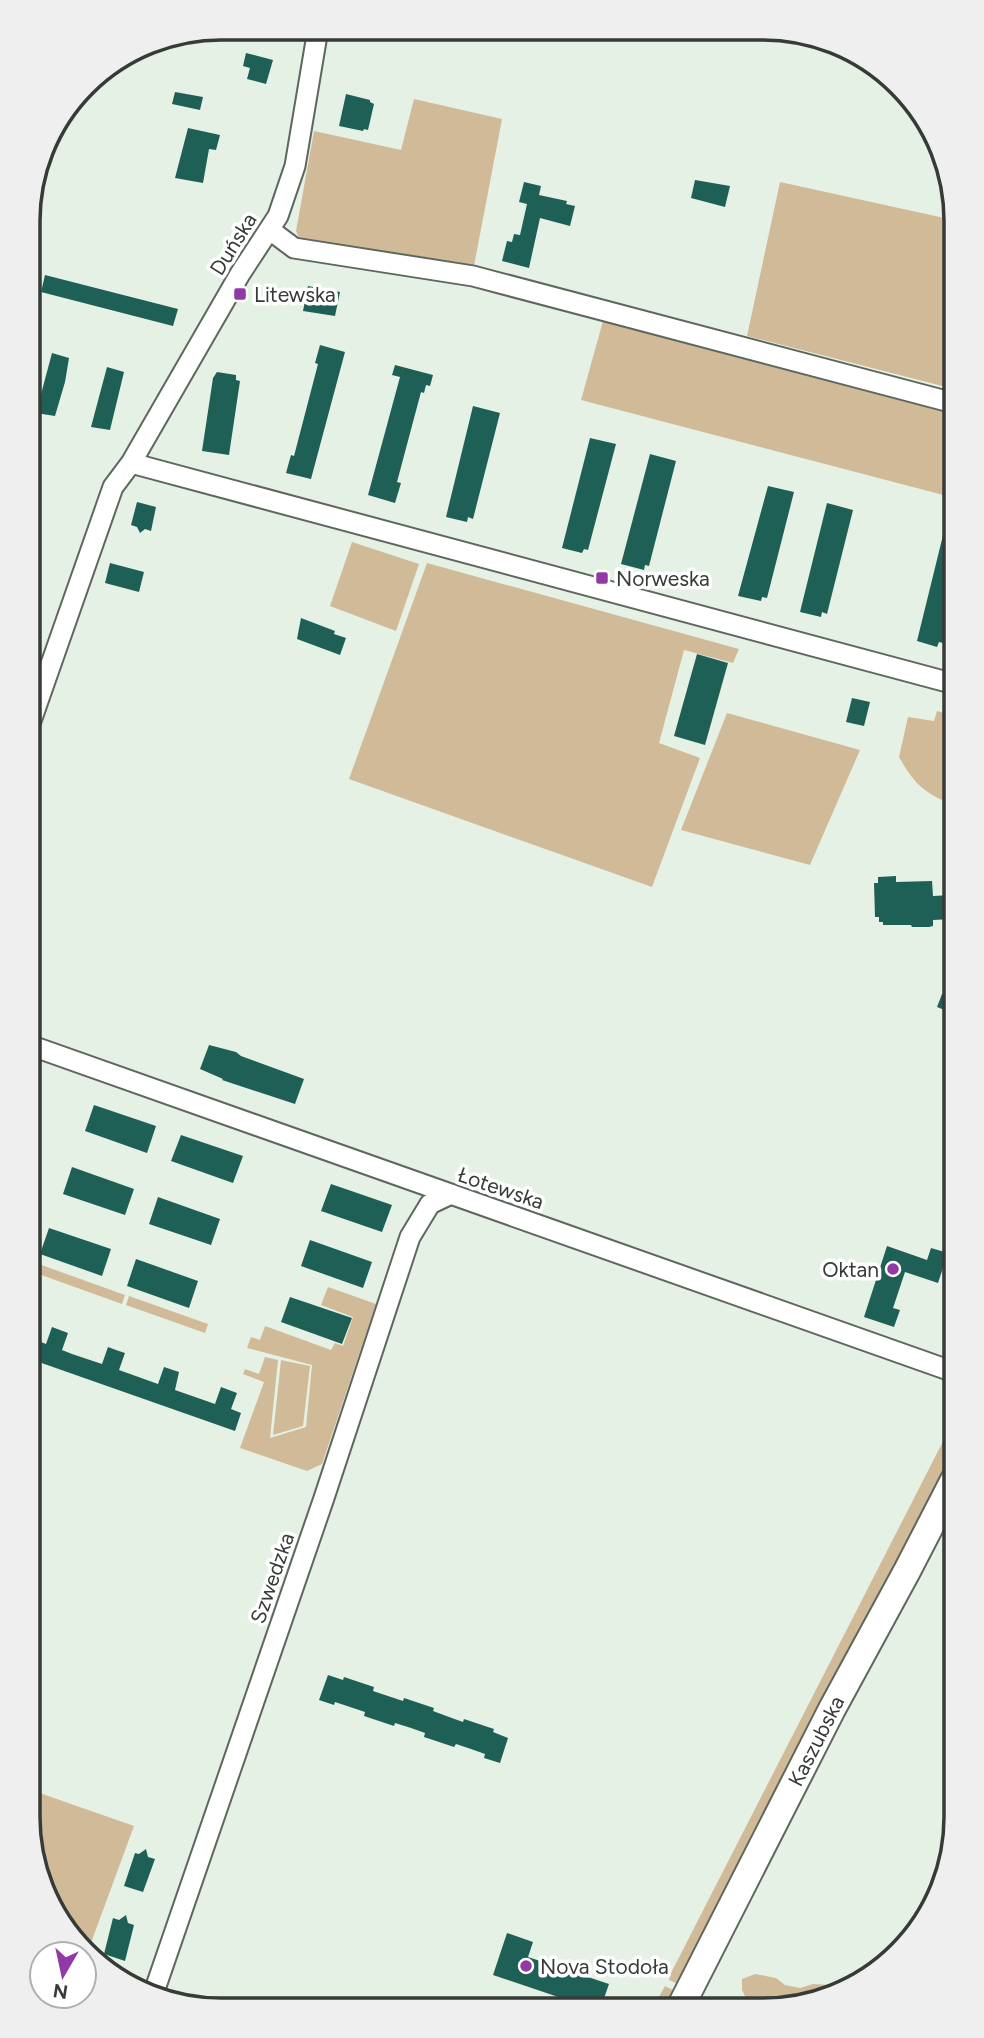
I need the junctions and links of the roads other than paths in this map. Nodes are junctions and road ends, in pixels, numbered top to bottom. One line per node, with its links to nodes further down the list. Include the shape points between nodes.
1 (316, 41): 2 (street, Duńska, via 295,166)
2 (270, 230): 3 (street, via 293,248 473,276); 4 (street, Duńska)
3 (944, 400)
4 (131, 463): 5 (street); 6 (street, via 113,487)
5 (944, 682)
6 (41, 693)
7 (40, 1049): 8 (street, Łotewska)
8 (451, 1194): 9 (street, Łotewska); 11 (street, Szwedzka, via 430,1204 411,1237)
9 (943, 1367)
10 (943, 1501): 12 (main road, Kaszubska)
11 (156, 1986)
12 (685, 1998)

